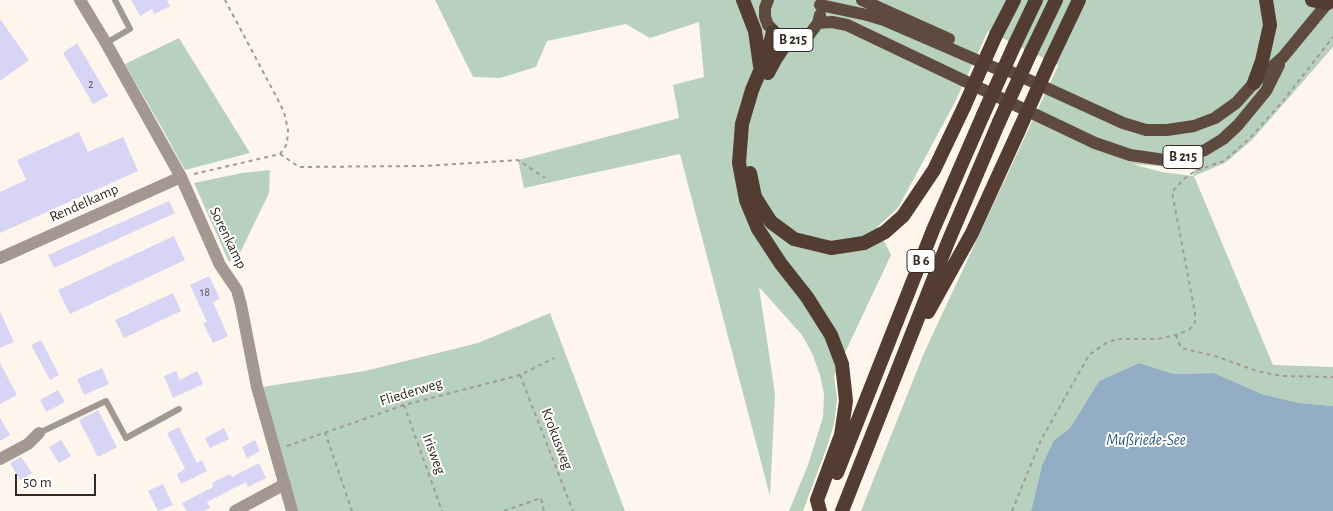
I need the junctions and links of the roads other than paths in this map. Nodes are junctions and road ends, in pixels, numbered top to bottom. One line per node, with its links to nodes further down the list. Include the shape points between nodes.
1 (80, 0): 17 (street, Sorenkamp)
2 (115, 0): 17 (lane, via 130,29)
3 (743, 0): 19 (highway, via 755,31)
4 (768, 0): 15 (main road, B 215, via 765,17)
5 (862, 0): 20 (main road, B 215, via 998,61)
6 (1014, 0): 16 (highway, bridge, via 934,170 902,216 885,232 864,243 832,248 794,239 771,222 755,197 747,163 748,127 760,91)
7 (1036, 0): 31 (highway, B 6, bridge, via 983,115)
8 (1056, 0): 24 (highway, B 6, bridge, via 1000,122)
9 (1079, 0): 24 (highway, bridge, via 972,233)
10 (1266, 0): 21 (highway, via 1270,25)
11 (1312, 0): 12 (highway)
12 (1328, 1): 18 (main road, B 215)
13 (818, 2): 14 (main road, B 215); 20 (main road, B 215, via 884,20 995,68)
14 (818, 23): 16 (main road, B 215, via 803,39); 18 (main road, B 215, via 847,25 1095,143 1130,155 1165,160 1205,150 1223,139 1266,91)
15 (773, 32): 16 (main road, B 215); 19 (highway)
16 (788, 40)
17 (106, 43): 22 (street, Sorenkamp)
18 (1283, 57): 21 (main road, B 215)
19 (760, 71): 31 (highway, via 742,124 739,163 746,200 758,229 831,335 842,364 846,401 841,435 817,500)
20 (1009, 71): 21 (main road, B 215, via 1123,123 1146,130 1194,126 1215,118)
21 (1254, 83)
22 (181, 177): 23 (street, Rendelkamp); 28 (street, Sorenkamp, via 220,265 236,290 257,387)
23 (0, 258)
24 (900, 360): 32 (highway, B 6)
25 (180, 409): 26 (lane, via 126,438 106,401)
26 (39, 433): 27 (street, via 28,444)
27 (0, 459)
28 (285, 484): 29 (street); 30 (street, Sorenkamp)
29 (235, 511)
30 (292, 511)
31 (821, 511)
32 (842, 511)

